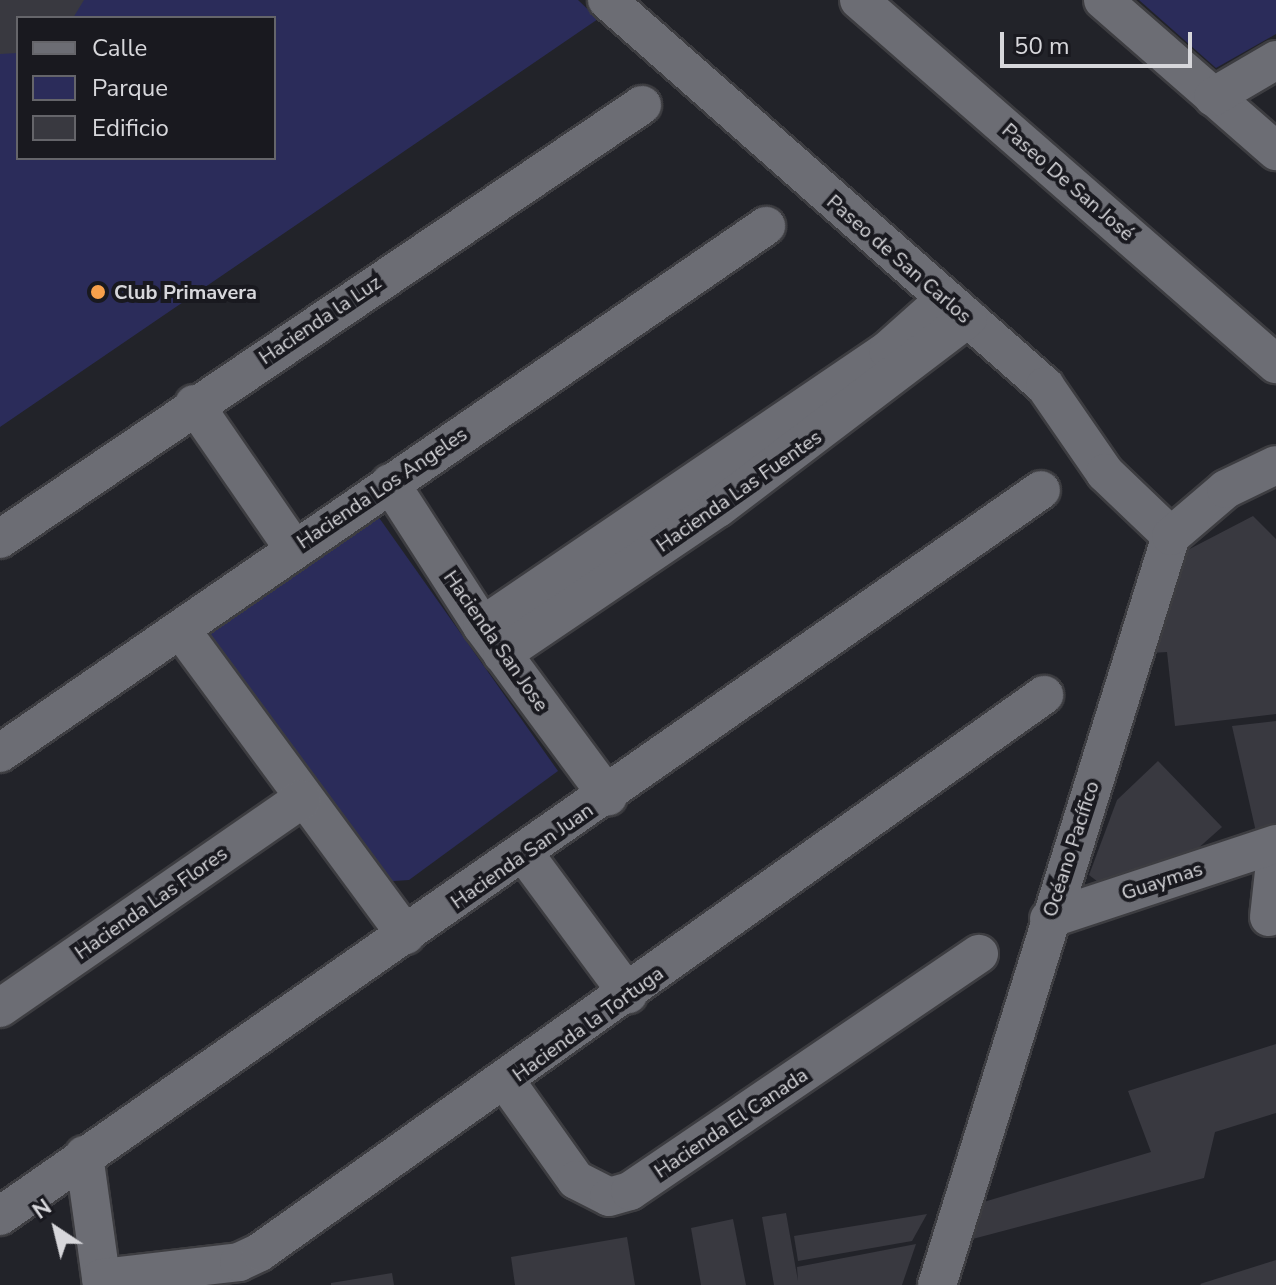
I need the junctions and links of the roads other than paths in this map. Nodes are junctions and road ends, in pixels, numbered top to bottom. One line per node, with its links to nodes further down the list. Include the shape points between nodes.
1 (607, 0): 9 (street, Paseo de San Carlos)
2 (859, 0): 10 (street, Paseo De San José)
3 (1103, 0): 5 (street)
4 (1276, 60): 5 (street)
5 (1213, 97): 7 (street)
6 (642, 105): 11 (street, Hacienda la Luz)
7 (1276, 151)
8 (766, 226): 13 (street, Hacienda Los Angeles)
9 (956, 308): 15 (street, Paseo de San Carlos, via 1045,386 1105,473); 19 (street, Hacienda Las Fuentes, via 888,350 708,493)
10 (1276, 364)
11 (194, 404): 16 (street, Hacienda la Luz); 17 (street)
12 (1271, 475): 15 (street, Océano Pacífico, via 1191,513)
13 (390, 483): 17 (street, Hacienda Los Angeles); 19 (street, Hacienda San Jose)
14 (1041, 490): 23 (street, Hacienda San Juan)
15 (1171, 536): 28 (street, Océano Pacífico)
16 (0, 539)
17 (294, 549): 18 (street, Hacienda Los Angeles)
18 (181, 630): 21 (street, Hacienda Los Angeles); 22 (street)
19 (492, 640): 23 (street, Hacienda San Jose)
20 (1044, 695): 32 (street, Hacienda la Tortuga)
21 (0, 753)
22 (294, 789): 29 (street); 31 (street, Hacienda Las Flores); 33 (street, Hacienda Las Flores)
23 (608, 796): 26 (street, Hacienda San Juan)
24 (1276, 844): 28 (street, Guaymas)
25 (1276, 854): 27 (street)
26 (526, 856): 29 (street, Hacienda San Juan); 32 (street)
27 (1269, 917)
28 (1049, 919): 38 (street, Océano Pacífico, via 974,1183)
29 (406, 935): 35 (street, Hacienda San Juan)
30 (979, 954): 34 (street, Hacienda El Canada, via 630,1191 609,1197 576,1180)
31 (0, 976)
32 (628, 994): 34 (street, Hacienda la Tortuga)
33 (0, 1008)
34 (507, 1083): 37 (street, Hacienda la Tortuga, via 239,1262)
35 (84, 1155): 36 (street, Hacienda San Juan); 37 (street)
36 (0, 1216)
37 (102, 1282)
38 (937, 1285)

